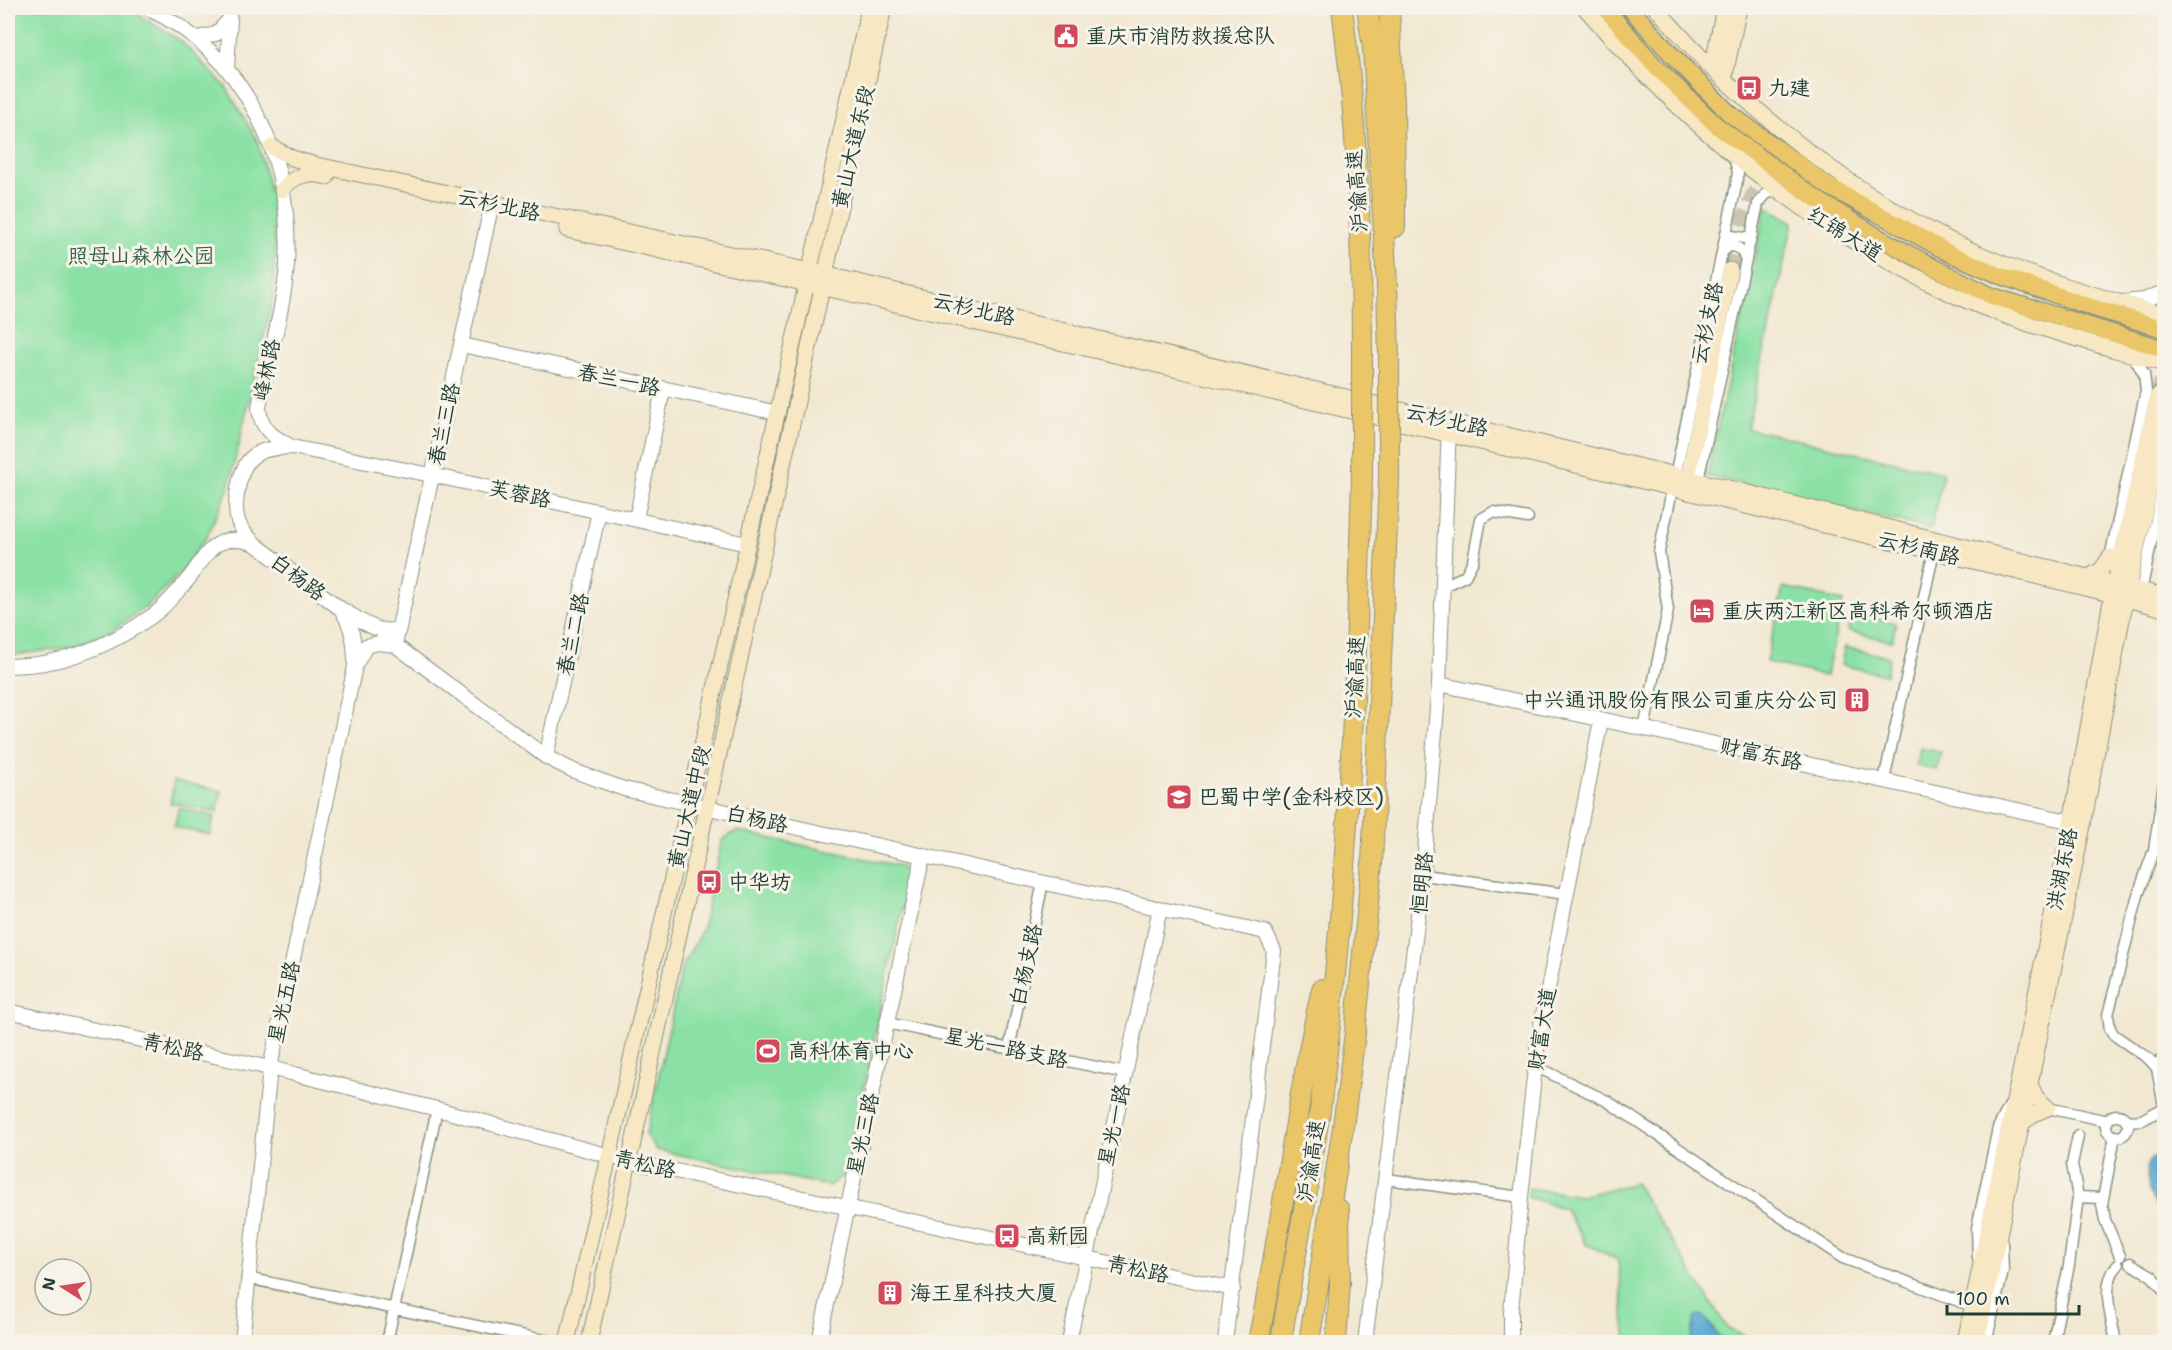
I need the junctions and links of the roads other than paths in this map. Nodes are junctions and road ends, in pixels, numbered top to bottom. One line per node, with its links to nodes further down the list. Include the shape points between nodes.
1 (147, 8): 14 (street, 峰林路)
2 (869, 8): 29 (main road, 黄山大道东段)
3 (884, 8): 30 (main road, 黄山大道东段)
4 (1342, 8): 79 (highway, 沪渝高速, bridge, via 1362,255 1358,612)
5 (1368, 8): 31 (highway, 沪渝高速)
6 (1389, 8): 31 (highway, via 1396,225)
7 (1585, 8): 19 (main road, 红锦大道, via 1647,77)
8 (1605, 8): 38 (highway, 红锦大道, via 1654,65 1717,126 1818,200 1992,296)
9 (1630, 8): 36 (highway, 红锦大道, via 1729,112 1828,186 1959,258 2001,276)
10 (1656, 8): 16 (main road)
11 (1724, 8): 16 (main road)
12 (1739, 8): 17 (main road)
13 (231, 13): 14 (street, via 216,33); 15 (street)
14 (197, 38): 15 (street, 峰林路)
15 (227, 68): 18 (street, 峰林路, via 250,101)
16 (1712, 68): 17 (main road)
17 (1724, 80): 32 (main road, via 1836,173 1924,226 1987,257)
18 (272, 147): 21 (street, 峰林路); 23 (main road, 云杉北路, via 312,164)
19 (1734, 157): 22 (main road, 红锦大道); 24 (street, 云杉支路, via 1738,172)
20 (1867, 183): 32 (main road, via 1936,222 2057,275)
21 (282, 190): 23 (main road, 云杉北路, via 289,181 311,173); 46 (street, 峰林路, via 287,263 259,415 265,430)
22 (1778, 190): 25 (street, 云杉支路, via 1766,194 1758,204); 39 (main road, 红锦大道, via 1900,268 1942,290 2056,332)
23 (491, 208): 29 (main road, 云杉北路); 37 (street, 春兰三路)
24 (1726, 235): 25 (street); 26 (street, 云杉支路)
25 (1752, 235): 27 (street, 云杉支路)
26 (1722, 252): 27 (street, via 1737,246); 49 (street, 云杉支路)
27 (1746, 260): 49 (street, 云杉支路)
28 (1730, 270): 49 (main road)
29 (807, 277): 30 (main road, 云杉北路); 43 (main road, 黄山大道中段)
30 (823, 280): 45 (main road, 云杉北路); 73 (main road, 黄山大道中段)
31 (1387, 286): 99 (highway, 沪渝高速, bridge, via 1389,480 1372,864)
32 (2081, 291): 34 (main road)
33 (2164, 292): 34 (street, via 2144,300)
34 (2119, 302): 35 (main road)
35 (2164, 315)
36 (2164, 329)
37 (462, 345): 41 (street, 春兰一路); 47 (street, 春兰三路)
38 (2164, 349)
39 (2132, 354): 40 (main road, 红锦大道); 56 (street, via 2144,374 2146,392)
40 (2164, 364)
41 (663, 390): 43 (street, 春兰一路); 52 (street)
42 (2158, 395): 58 (main road, 洪湖东路)
43 (778, 413): 54 (main road, 黄山大道中段)
44 (2164, 422): 58 (main road, 洪湖东路)
45 (1449, 428): 49 (main road, 云杉北路); 57 (street, 恒明路)
46 (292, 447): 47 (street, 芙蓉路); 53 (street, via 260,452 244,466 237,513 241,528)
47 (433, 475): 50 (street, 芙蓉路); 62 (street, 春兰三路)
48 (2164, 482): 58 (street, 洪湖东路)
49 (1686, 484): 55 (main road, 云杉南路); 58 (main road, 云杉南路); 68 (street, via 1659,552 1668,610)
50 (599, 511): 52 (street, 芙蓉路); 69 (street, 春兰二路)
51 (1528, 518): 57 (street, via 1493,512 1481,519 1473,561 1465,576)
52 (636, 519): 54 (street, 芙蓉路)
53 (255, 544): 60 (street, 白杨路); 64 (street, via 239,540 221,542 154,615 116,639 74,657)
54 (747, 544): 72 (main road, 黄山大道中段)
55 (1934, 551): 58 (main road, 云杉南路); 70 (street)
56 (2110, 557): 58 (main road, via 2101,570)
57 (1443, 586): 66 (street, 恒明路)
58 (2118, 589): 59 (main road, 云杉南路); 61 (main road, 云杉南路); 74 (main road, 洪湖东路)
59 (2164, 596)
60 (341, 609): 62 (street, 白杨路, via 381,631); 65 (street, 白杨路, via 353,634)
61 (2164, 609)
62 (399, 628): 63 (street, 春兰三路)
63 (395, 645): 65 (street, via 366,646); 69 (street, 白杨路)
64 (8, 666)
65 (355, 666): 86 (street, 星光五路)
66 (1439, 684): 67 (street, 财富东路); 76 (street, 恒明路)
67 (1601, 720): 68 (street, 财富东路); 78 (street, 财富大道)
68 (1644, 729): 70 (street, 财富东路)
69 (546, 757): 72 (street, 白杨路, via 603,783)
70 (1884, 780): 74 (street, 财富东路)
71 (2164, 783): 87 (street, via 2154,850 2138,895 2108,1014 2114,1035)
72 (689, 804): 73 (street, 白杨路); 98 (main road, 黄山大道中段)
73 (706, 807): 75 (street, 白杨路); 100 (main road, 黄山大道中段)
74 (2077, 823): 89 (main road, 洪湖东路)
75 (923, 855): 77 (street, 白杨路); 82 (street, 星光三路)
76 (1424, 875): 78 (street); 101 (street, 恒明路)
77 (1043, 882): 80 (street, 白杨路); 83 (street, 白杨支路)
78 (1566, 894): 85 (street, 财富大道)
79 (1342, 902): 122 (highway, via 1306,1060); 123 (highway, 沪渝高速, via 1320,1111)
80 (1160, 908): 88 (street, 星光一路); 110 (street, 白杨路, via 1265,932 1274,951)
81 (8, 1011): 86 (street, 青松路)
82 (887, 1023): 83 (street, 星光一路支路); 105 (street, 星光三路)
83 (1009, 1049): 88 (street, 星光一路支路)
84 (2164, 1055): 87 (street)
85 (1535, 1066): 102 (street, 财富大道); 112 (street, via 1608,1101 1843,1258)
86 (270, 1068): 92 (street, 青松路); 109 (street, 星光五路)
87 (2157, 1068): 90 (street)
88 (1125, 1074): 107 (street, 星光一路)
89 (2023, 1088): 91 (main road); 95 (main road, 洪湖东路); 112 (main road, 洪湖东路)
90 (2164, 1107): 94 (street, via 2142,1120)
91 (2048, 1108): 93 (street); 95 (main road)
92 (437, 1109): 98 (street, 青松路); 113 (street)
93 (2108, 1121): 94 (street, via 2119,1115); 97 (street, via 2107,1129)
94 (2127, 1121): 97 (street, via 2126,1132)
95 (2022, 1124): 106 (main road, 洪湖东路)
96 (2078, 1136): 103 (street, via 2072,1164)
97 (2115, 1136): 104 (street)
98 (609, 1156): 100 (street, 青松路); 117 (main road, 黄山大道中段)
99 (1338, 1158): 124 (highway, 沪渝高速); 125 (highway, via 1340,1283)
100 (628, 1161): 105 (street, 青松路); 118 (main road, 黄山大道中段)
101 (1386, 1179): 102 (street); 126 (street, 恒明路)
102 (1521, 1197): 127 (street, 财富大道)
103 (2078, 1197): 104 (street); 131 (street)
104 (2102, 1198): 108 (street)
105 (848, 1207): 107 (street, 青松路); 119 (street, 星光三路)
106 (2001, 1226): 129 (main road, 洪湖东路); 130 (street, via 2003,1271)
107 (1087, 1258): 110 (street, 青松路); 120 (street, 星光一路)
108 (2119, 1261): 111 (street, via 2129,1257 2130,1263 2152,1276); 132 (street, via 2108,1292)
109 (247, 1278): 113 (street); 114 (street, 星光五路)
110 (1233, 1289): 121 (street)
111 (2164, 1290)
112 (1972, 1306): 128 (main road, 洪湖东路)
113 (394, 1308): 115 (street); 116 (street)
114 (242, 1342)
115 (387, 1342)
116 (554, 1342)
117 (567, 1342)
118 (589, 1342)
119 (819, 1342)
120 (1069, 1342)
121 (1225, 1342)
122 (1258, 1342)
123 (1281, 1342)
124 (1309, 1342)
125 (1336, 1342)
126 (1365, 1342)
127 (1510, 1342)
128 (1965, 1342)
129 (1977, 1342)
130 (1986, 1342)
131 (2053, 1342)
132 (2116, 1342)

